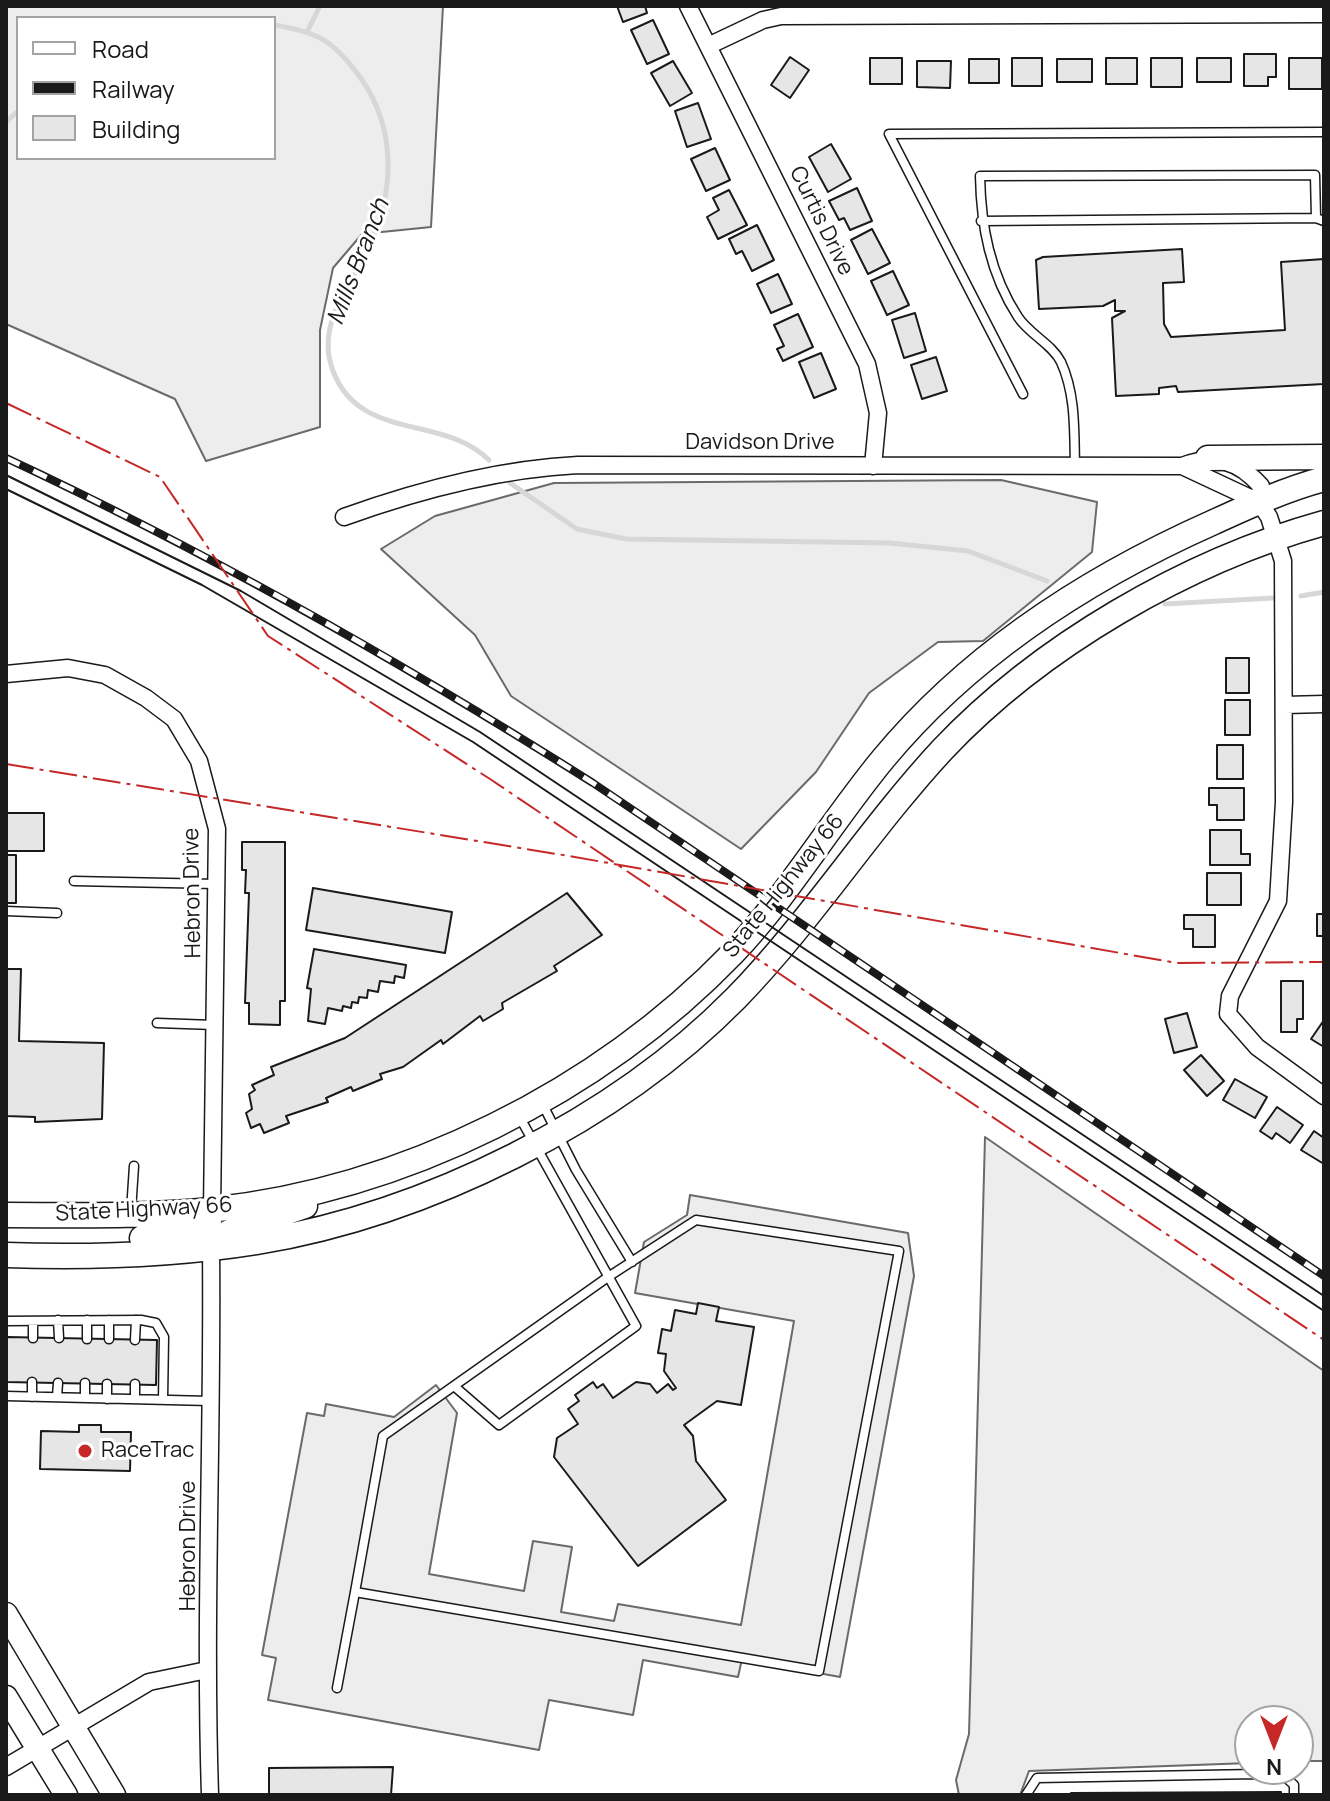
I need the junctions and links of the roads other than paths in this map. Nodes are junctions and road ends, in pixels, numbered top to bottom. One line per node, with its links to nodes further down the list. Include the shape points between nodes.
1 (688, 6): 3 (street, Curtis Drive)
2 (1324, 14): 3 (street, via 781,16)
3 (708, 46): 10 (street, Curtis Drive, via 867,364 878,413)
4 (1324, 132): 7 (lane, via 889,134)
5 (1320, 219): 6 (lane); 6 (lane, via 1315,175 980,176)
6 (981, 221): 11 (lane, via 991,259 1019,319 1060,359 1072,395)
7 (1023, 394)
8 (1324, 457): 9 (main road)
9 (1208, 458): 12 (street, Davidson Drive); 14 (street, via 1235,463 1251,475 1261,486)
10 (873, 466): 11 (street, Davidson Drive); 15 (street, Davidson Drive, via 546,467 448,485)
11 (1075, 466): 12 (street, Davidson Drive)
12 (1182, 466): 14 (street, Davidson Drive)
13 (1324, 479): 14 (main road, State Highway 66)
14 (1259, 502): 17 (street); 28 (main road, State Highway 66, via 1131,562 1009,640 883,759 733,952 647,1028)
15 (344, 517)
16 (1324, 523): 17 (main road, State Highway 66)
17 (1277, 537): 20 (street, via 1283,561); 30 (main road, State Highway 66, via 1196,569 1129,604 973,720 733,1001 668,1057)
18 (6, 674): 22 (street, Hebron Drive, via 68,668 105,675 174,719 199,761 217,829)
19 (1324, 704): 20 (street)
20 (1285, 705): 27 (street, via 1278,901 1230,996 1228,1014 1257,1047)
21 (74, 881): 22 (lane)
22 (216, 884): 26 (street, Hebron Drive)
23 (6, 911): 24 (lane)
24 (57, 913)
25 (157, 1023): 26 (lane)
26 (215, 1025): 34 (street, Hebron Drive)
27 (1324, 1096)
28 (540, 1099): 29 (main road, State Highway 66); 30 (lane)
29 (517, 1112): 31 (lane); 33 (main road, State Highway 66, via 470,1137)
30 (557, 1131): 31 (main road, State Highway 66); 40 (lane)
31 (535, 1143): 37 (main road, State Highway 66, via 462,1179 366,1215); 41 (lane)
32 (134, 1166): 36 (lane)
33 (341, 1185): 34 (main road, State Highway 66); 37 (main road, via 303,1207 229,1232)
34 (212, 1210): 36 (main road, State Highway 66); 39 (main road, via 208,1224 192,1232 105,1240)
35 (6, 1215): 36 (main road, State Highway 66)
36 (131, 1215)
37 (211, 1248): 39 (main road, State Highway 66); 66 (street, Hebron Drive)
38 (6, 1255): 39 (main road, State Highway 66)
39 (63, 1257)
40 (632, 1262): 41 (lane); 67 (lane, via 696,1220 899,1251 819,1671)
41 (608, 1277): 58 (lane); 58 (lane, via 636,1326 499,1425)
42 (58, 1320): 43 (lane); 47 (lane); 49 (lane)
43 (87, 1320): 44 (lane); 50 (lane)
44 (109, 1320): 45 (lane); 51 (lane)
45 (136, 1320): 52 (lane); 65 (lane, via 156,1323 164,1337)
46 (6, 1321): 47 (lane)
47 (33, 1321): 48 (lane)
48 (33, 1338)
49 (59, 1338)
50 (87, 1339)
51 (109, 1339)
52 (135, 1340)
53 (32, 1382): 60 (lane)
54 (58, 1383): 61 (lane)
55 (85, 1383): 62 (lane)
56 (107, 1384): 63 (lane)
57 (135, 1384): 64 (lane)
58 (454, 1386): 67 (lane, via 383,1436)
59 (6, 1396): 60 (lane)
60 (32, 1397): 61 (lane)
61 (57, 1397): 62 (lane)
62 (85, 1398): 63 (lane)
63 (107, 1399): 64 (lane)
64 (135, 1399): 65 (lane)
65 (163, 1400): 66 (lane)
66 (211, 1401): 69 (street, Hebron Drive)
67 (355, 1592): 70 (lane)
68 (6, 1614): 72 (main road)
69 (207, 1670): 72 (street, via 149,1682); 77 (street, Hebron Drive)
70 (337, 1688)
71 (6, 1697): 73 (main road)
72 (72, 1725): 73 (street); 76 (main road)
73 (37, 1746): 74 (street); 75 (main road)
74 (6, 1767)
75 (66, 1795)
76 (114, 1795)
77 (210, 1795)
78 (1026, 1795): 79 (lane, via 1037,1778 1256,1774 1283,1775 1294,1785)
79 (1294, 1795)

